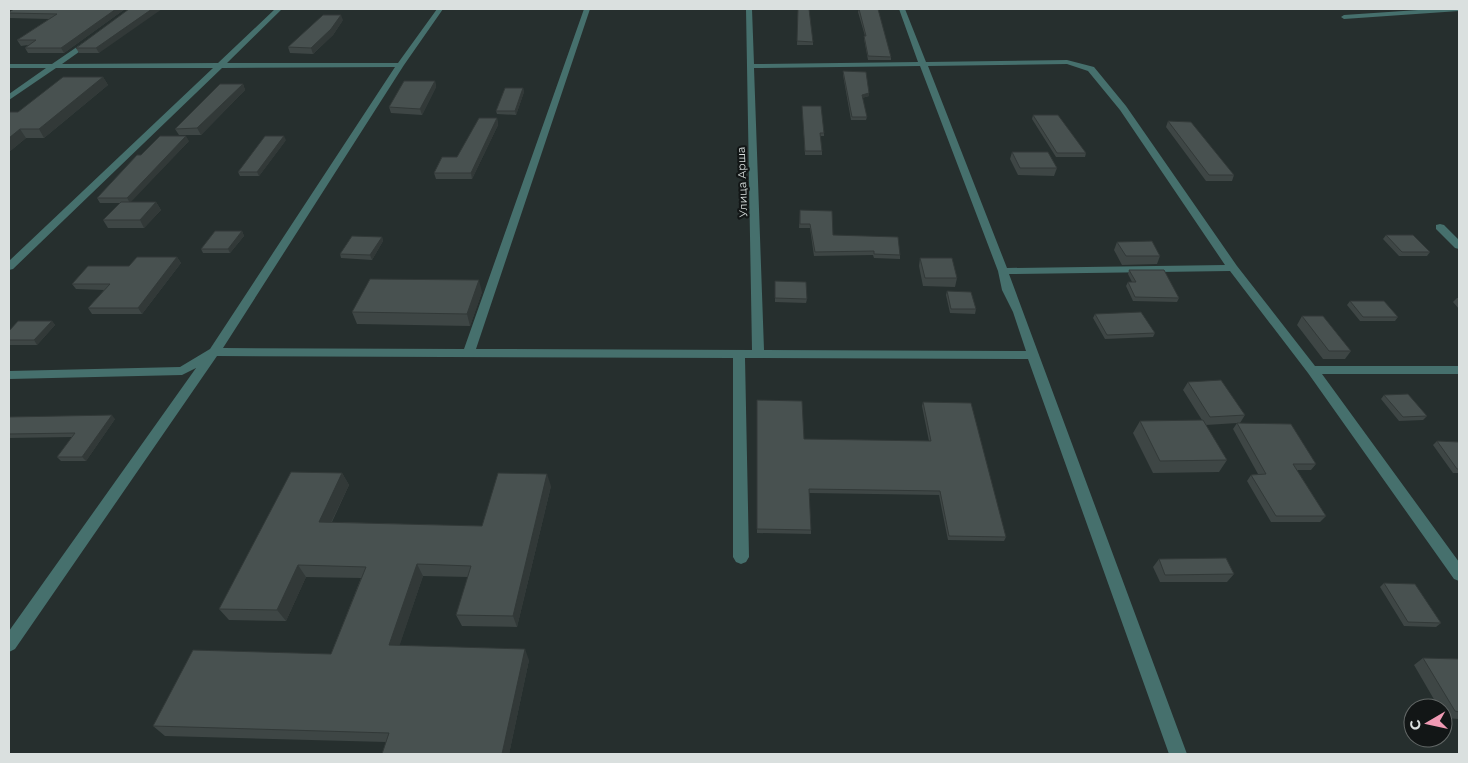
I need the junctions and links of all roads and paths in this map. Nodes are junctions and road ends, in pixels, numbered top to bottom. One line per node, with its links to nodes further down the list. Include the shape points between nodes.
1 (278, 9): 14 (street)
2 (440, 9): 9 (street)
3 (587, 9): 22 (street)
4 (749, 9): 11 (street, Улица Арша)
5 (902, 9): 12 (street)
6 (1459, 9): 7 (street)
7 (1344, 18)
8 (100, 32): 13 (street)
9 (400, 65): 14 (street); 21 (street)
10 (9, 66): 13 (street)
11 (750, 66): 12 (street); 24 (street, Улица Арша)
12 (924, 66): 19 (street, via 1067,62 1091,69 1123,108); 20 (street)
13 (53, 67): 14 (street); 15 (street)
14 (216, 67): 18 (street)
15 (9, 98)
16 (1440, 228): 17 (street)
17 (1459, 246)
18 (9, 267)
19 (1234, 268): 20 (street); 26 (street)
20 (1003, 271): 25 (street)
21 (214, 352): 22 (street); 28 (street, via 182,371); 31 (street)
22 (469, 353): 23 (street)
23 (739, 354): 24 (street); 29 (street)
24 (758, 354): 25 (street)
25 (1033, 355): 32 (street)
26 (1312, 370): 27 (street); 30 (street)
27 (1459, 370)
28 (9, 375)
29 (741, 557)
30 (1459, 574)
31 (9, 644)
32 (1178, 754)

